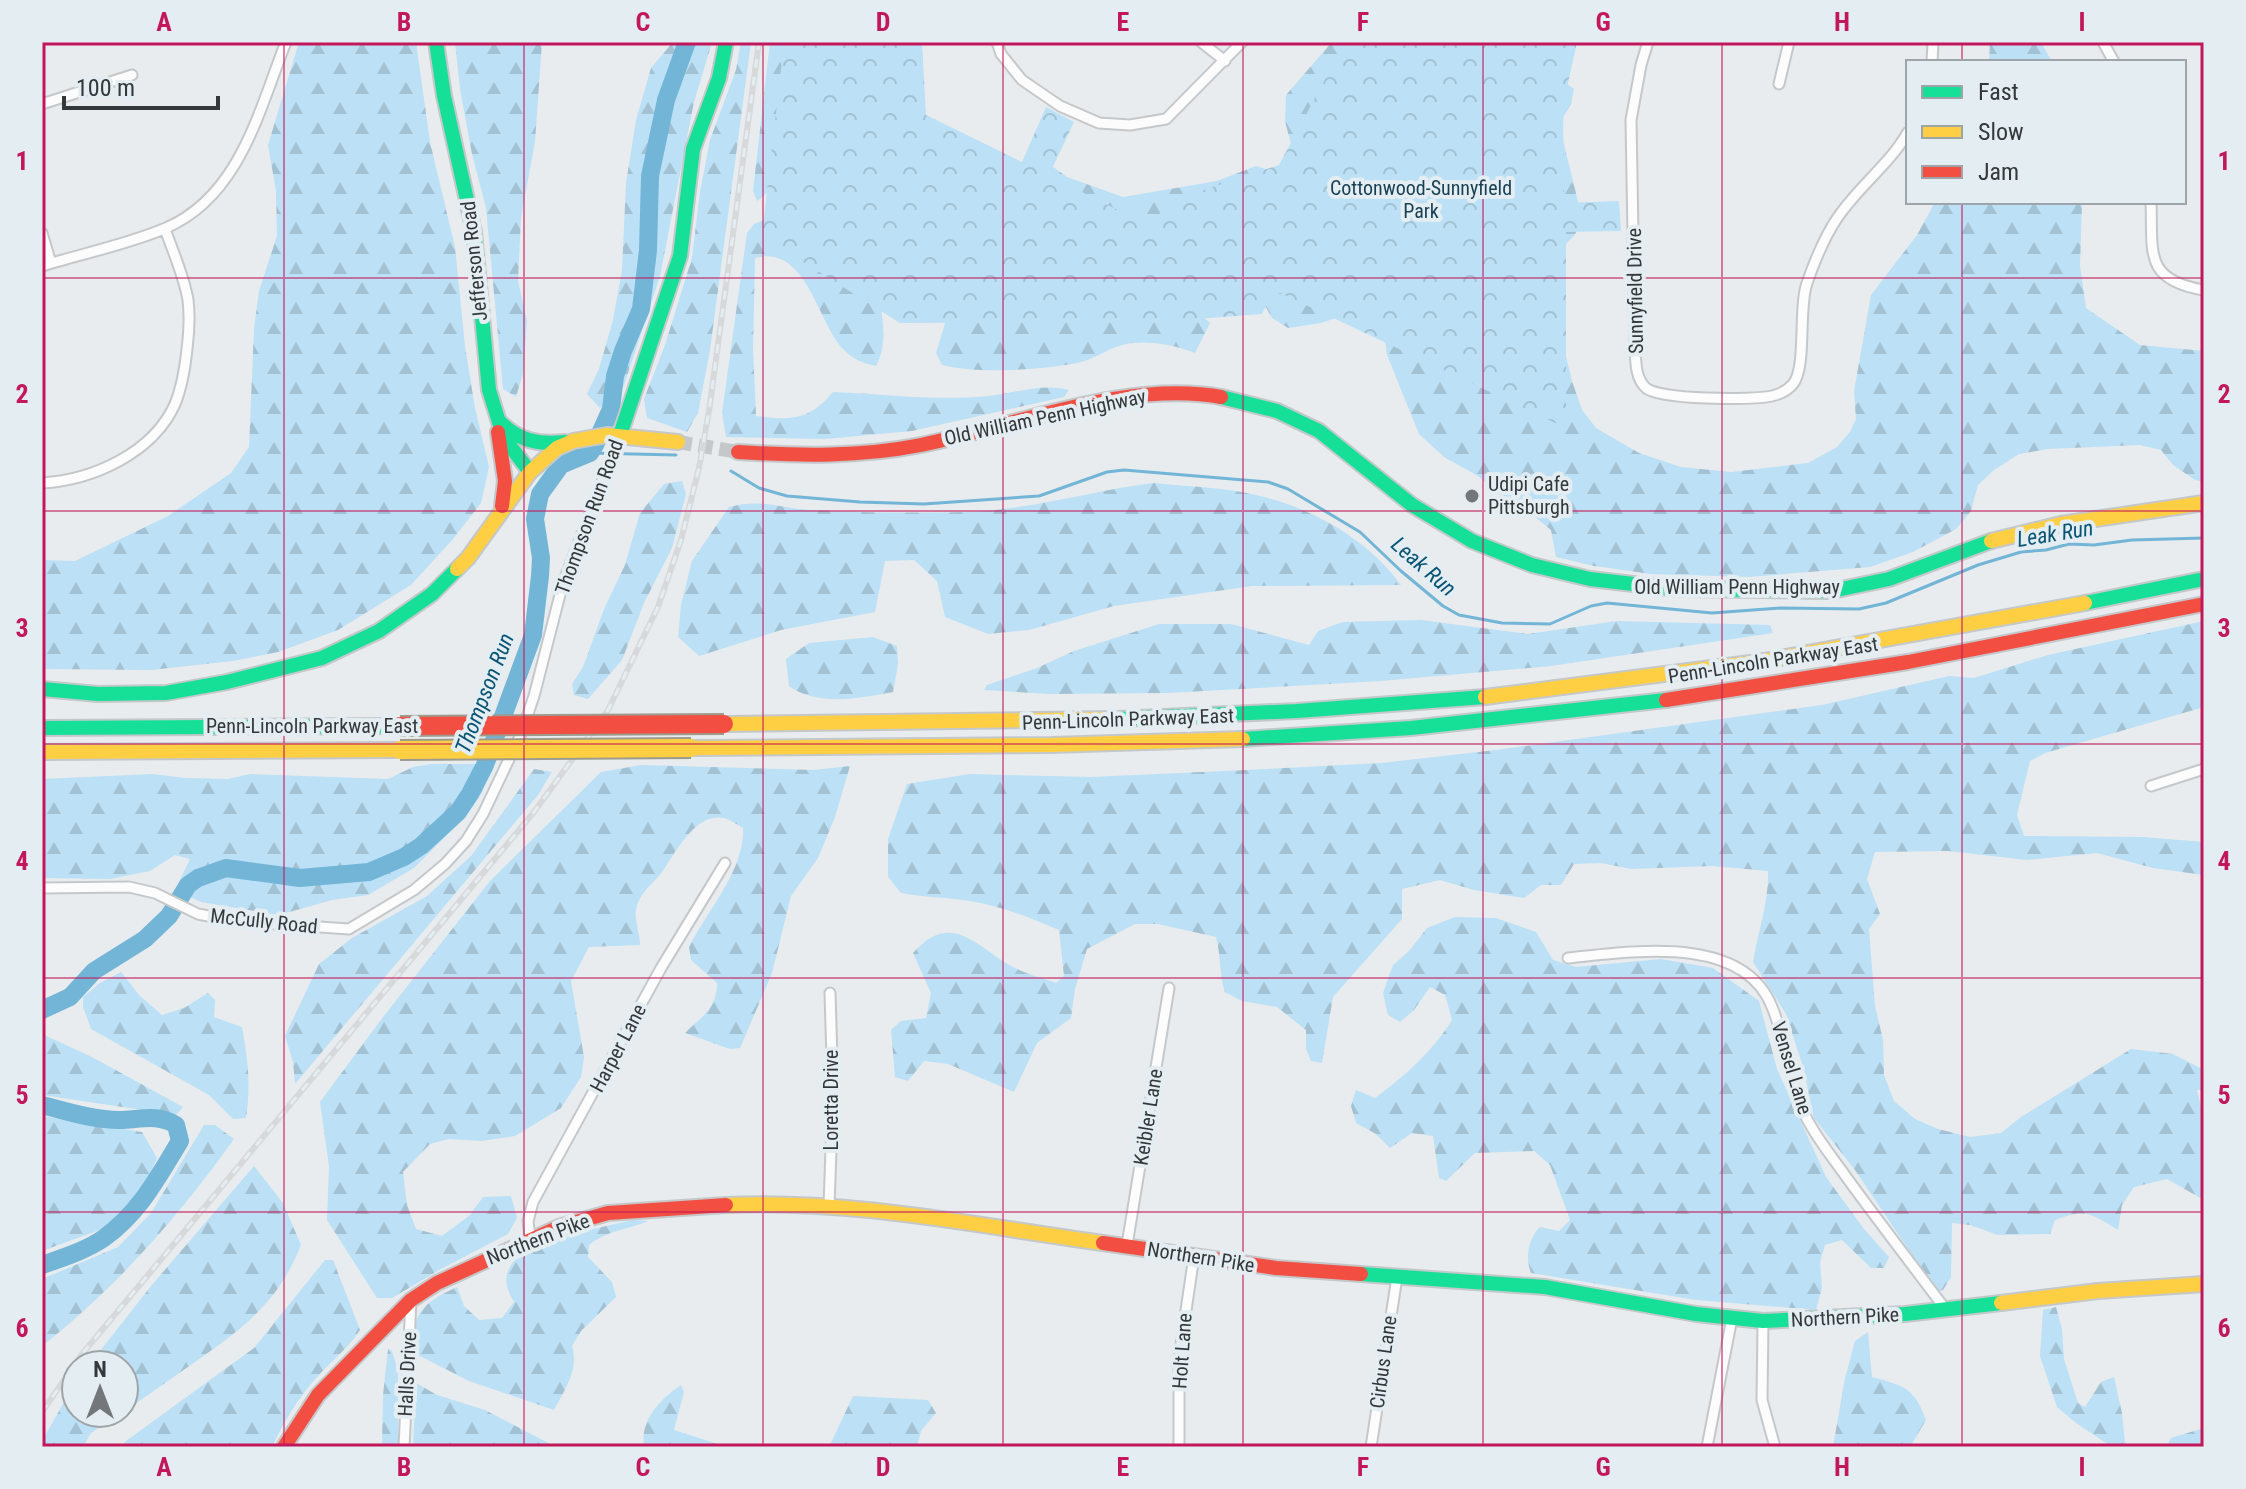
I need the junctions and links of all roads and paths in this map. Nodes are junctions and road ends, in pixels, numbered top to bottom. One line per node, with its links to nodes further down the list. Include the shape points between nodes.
1 (286, 42): 17 (street, via 230,174 207,201)
2 (436, 42): 21 (main road, Jefferson Road, via 474,232 484,359)
3 (726, 42): 22 (main road, Thompson Run Road, via 693,149 680,256)
4 (997, 42): 11 (street, via 1022,80 1060,106 1099,123 1166,119)
5 (1201, 42): 11 (street)
6 (1242, 42): 11 (street)
7 (1648, 42): 15 (street, Sunnyfield Drive, via 1631,120 1637,374 1653,393 1772,396 1795,382 1805,288 1819,251 1839,215)
8 (1789, 42): 13 (street)
9 (2103, 42): 10 (street)
10 (2113, 60)
11 (1225, 61)
12 (132, 75): 14 (street)
13 (1779, 84)
14 (42, 104)
15 (1906, 136)
16 (2151, 204): 20 (street, via 2150,244 2159,271 2170,281)
17 (165, 229): 19 (street); 26 (street, via 189,305 186,359 174,404 157,432 119,461)
18 (42, 233): 19 (street)
19 (47, 265)
20 (2204, 290)
21 (495, 415): 22 (main road, via 511,433 531,442); 25 (main road, Jefferson Road, via 504,438); 28 (main road, via 505,481)
22 (601, 438): 23 (main road); 25 (main road, via 557,448); 38 (street, Thompson Run Road, via 610,461 563,583 530,709 483,814 445,864 414,890)
23 (678, 442)
24 (738, 452): 27 (main road, Old William Penn Highway, via 864,453 1128,398 1204,394 1302,422 1443,524 1503,555 1594,581 1673,590 1846,589 2014,534)
25 (530, 472): 28 (main road)
26 (42, 483)
27 (2204, 503)
28 (500, 512): 31 (main road, via 468,558 432,594 379,631 322,658 166,693)
29 (2204, 579): 32 (main road, Penn-Lincoln Parkway East, bridge, via 2004,621 1709,670 1485,697 1276,714 1126,720)
30 (2204, 604): 33 (main road, Penn-Lincoln Parkway East, bridge, via 1861,672 1637,705 1337,734 1020,747)
31 (42, 689)
32 (42, 728)
33 (42, 752)
34 (2204, 769): 35 (street)
35 (2151, 786)
36 (725, 863): 43 (street, Harper Lane, via 533,1202)
37 (42, 888): 38 (street, McCully Road, via 129,887 198,914 234,921)
38 (349, 929)
39 (1568, 958): 49 (street, Vensel Lane, via 1686,953 1733,966 1760,985 1773,1007 1806,1118)
40 (1169, 988): 44 (street, Keibler Lane)
41 (830, 993): 42 (street, Loretta Drive)
42 (829, 1206): 43 (main road, Northern Pike, via 741,1203 642,1209 584,1219); 44 (main road, Northern Pike)
43 (530, 1238): 48 (main road, Northern Pike)
44 (1127, 1245): 45 (main road, Northern Pike)
45 (1194, 1256): 46 (main road, Northern Pike); 54 (street, Holt Lane, via 1179,1358)
46 (1397, 1277): 50 (main road, Northern Pike, via 1545,1287); 55 (street, Cirbus Lane)
47 (2204, 1284): 49 (main road, Northern Pike)
48 (411, 1300): 52 (main road, Northern Pike, via 318,1395); 53 (street, Halls Drive)
49 (1946, 1310): 51 (main road, Northern Pike)
50 (1732, 1318): 51 (main road, Northern Pike); 56 (street)
51 (1763, 1321): 57 (street, via 1762,1400)
52 (284, 1447)
53 (404, 1447)
54 (1179, 1447)
55 (1371, 1447)
56 (1707, 1447)
57 (1775, 1447)

